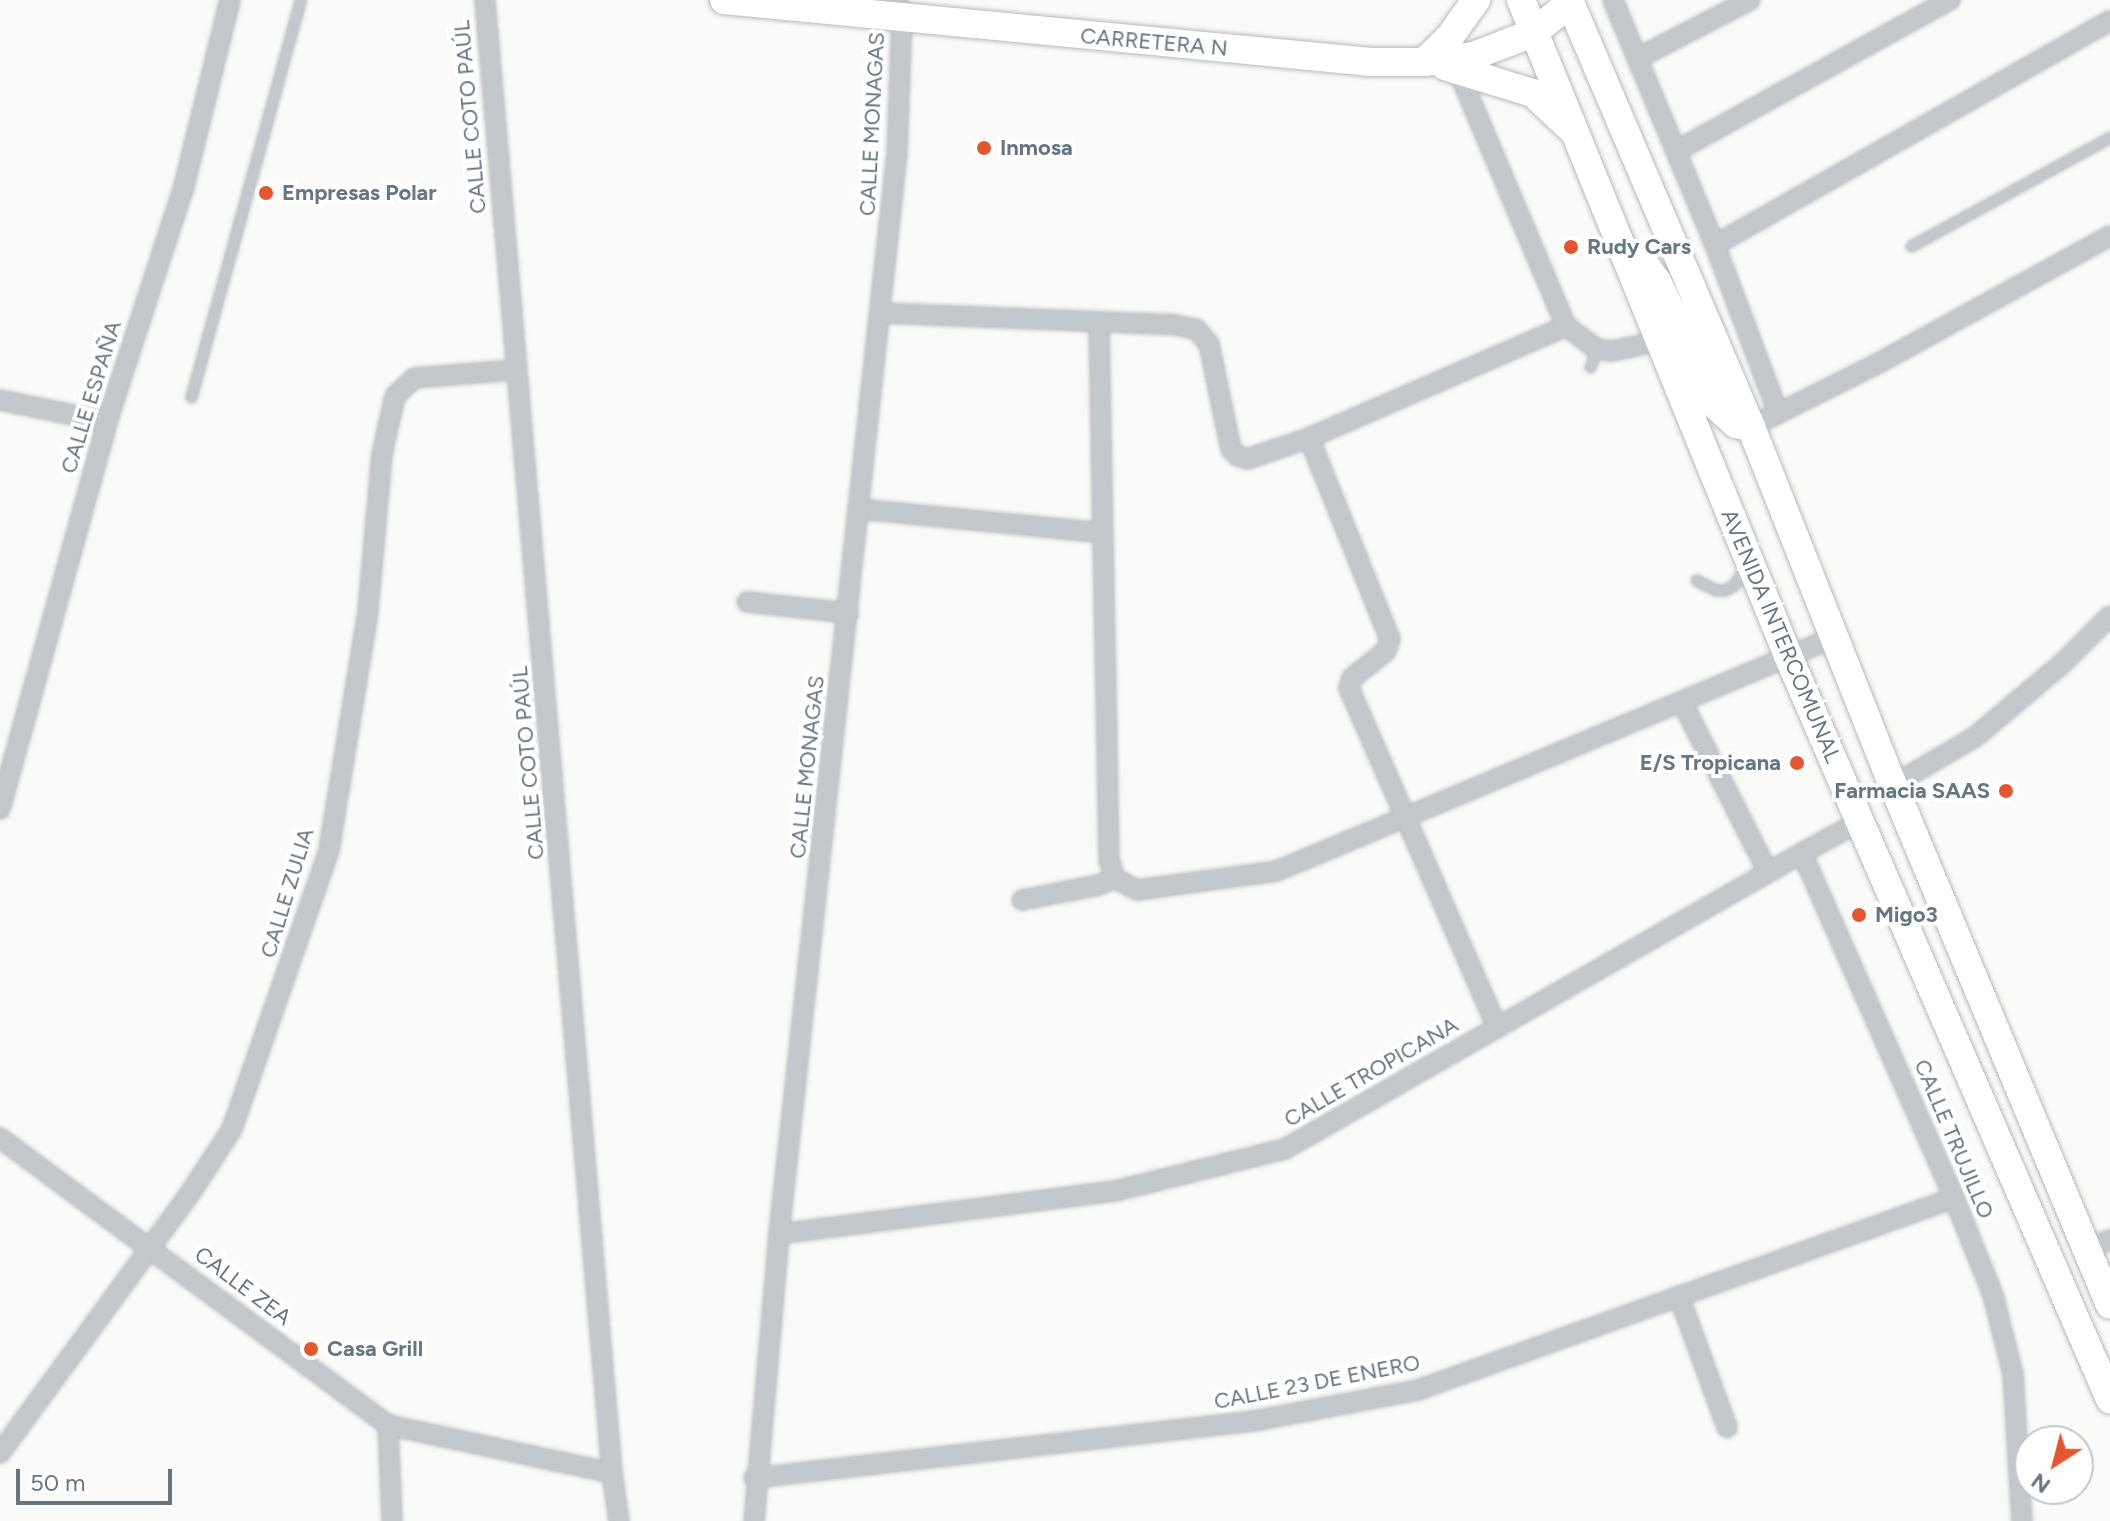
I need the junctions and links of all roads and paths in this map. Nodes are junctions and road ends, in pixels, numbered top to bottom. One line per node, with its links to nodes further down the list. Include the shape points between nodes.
1 (230, 0): 32 (street, CALLE ESPAÑA, via 183,190)
2 (300, 0): 29 (lane)
3 (485, 0): 28 (street, CALLE COTO PAÚL)
4 (724, 0): 11 (main road, CARRETERA N)
5 (1476, 0): 15 (main road)
6 (1521, 0): 13 (main road, AVENIDA INTERCOMUNAL)
7 (1613, 0): 14 (street)
8 (1750, 0): 14 (street)
9 (1950, 0): 19 (street)
10 (1571, 1): 13 (main road, CARRETERA N); 33 (main road, AVENIDA INTERCOMUNAL)
11 (900, 9): 15 (main road, CARRETERA N, via 1371,62); 24 (street, CALLE MONAGAS, via 897,153)
12 (2110, 21): 22 (street)
13 (1533, 33): 15 (main road, CARRETERA N, via 1473,56); 18 (main road, AVENIDA INTERCOMUNAL)
14 (1638, 58): 19 (street)
15 (1424, 62): 16 (main road)
16 (1457, 68): 18 (main road, via 1533,93); 26 (street)
17 (2110, 137): 23 (lane)
18 (1583, 145): 21 (main road, AVENIDA INTERCOMUNAL)
19 (1678, 150): 22 (street)
20 (2110, 236): 31 (street)
21 (1620, 239): 27 (main road, AVENIDA INTERCOMUNAL); 33 (main road, via 1657,281 1716,406 1736,424)
22 (1715, 245): 31 (street)
23 (1911, 246)
24 (882, 313): 25 (street); 35 (street, CALLE MONAGAS)
25 (1099, 324): 34 (street, via 1196,329 1209,344 1231,449 1238,456 1247,459); 36 (street)
26 (1566, 326): 27 (street, via 1594,358); 34 (street)
27 (1660, 341): 37 (main road, AVENIDA INTERCOMUNAL)
28 (515, 370): 57 (street, CALLE ZULIA, via 414,378 395,396 382,455 368,611 329,850 232,1129); 65 (street, CALLE COTO PAÚL)
29 (191, 397)
30 (0, 400): 32 (street)
31 (1778, 413): 33 (street)
32 (107, 422): 46 (street, CALLE ESPAÑA)
33 (1751, 427): 42 (main road, AVENIDA INTERCOMUNAL)
34 (1309, 438): 47 (street, via 1390,639 1386,651 1352,678 1349,688)
35 (859, 509): 36 (street); 40 (street, CALLE MONAGAS)
36 (1103, 533): 51 (street, via 1109,860)
37 (1749, 560): 38 (lane, via 1741,577 1725,590); 43 (main road, AVENIDA INTERCOMUNAL)
38 (1696, 580)
39 (747, 602): 40 (street)
40 (848, 613): 56 (street, CALLE MONAGAS)
41 (2110, 616): 45 (street, via 1975,737)
42 (1833, 638): 43 (street); 45 (main road, AVENIDA INTERCOMUNAL)
43 (1789, 658): 44 (street); 48 (main road, AVENIDA INTERCOMUNAL)
44 (1682, 702): 47 (street); 50 (street)
45 (1893, 785): 58 (main road, AVENIDA INTERCOMUNAL)
46 (0, 809)
47 (1406, 818): 51 (street, via 1277,871 1137,890); 53 (street)
48 (1859, 822): 49 (street); 61 (main road, AVENIDA INTERCOMUNAL)
49 (1802, 853): 50 (street, CALLE TROPICANA); 55 (street, CALLE TRUJILLO)
50 (1768, 872): 53 (street, CALLE TROPICANA)
51 (1115, 878): 52 (street)
52 (1022, 900)
53 (1497, 1027): 56 (street, CALLE TROPICANA, via 1285,1149 1115,1191)
54 (0, 1138): 57 (street, CALLE ZEA)
55 (1954, 1198): 59 (street, CALLE 23 DE ENERO); 70 (street, CALLE TRUJILLO, via 1993,1295 2013,1374)
56 (779, 1234): 66 (street, CALLE MONAGAS)
57 (149, 1245): 62 (street, CALLE ZEA); 64 (street, CALLE ZULIA)
58 (2098, 1245): 60 (main road, AVENIDA INTERCOMUNAL)
59 (1679, 1296): 63 (street); 66 (street, CALLE 23 DE ENERO, via 1418,1390 1254,1421)
60 (2110, 1305)
61 (2110, 1399)
62 (388, 1425): 65 (street, CALLE ZEA); 67 (street)
63 (1727, 1427)
64 (0, 1453)
65 (612, 1473): 68 (street, CALLE COTO PAÚL)
66 (754, 1478): 69 (street, CALLE MONAGAS)
67 (392, 1521)
68 (619, 1521)
69 (754, 1521)
70 (2022, 1521)

